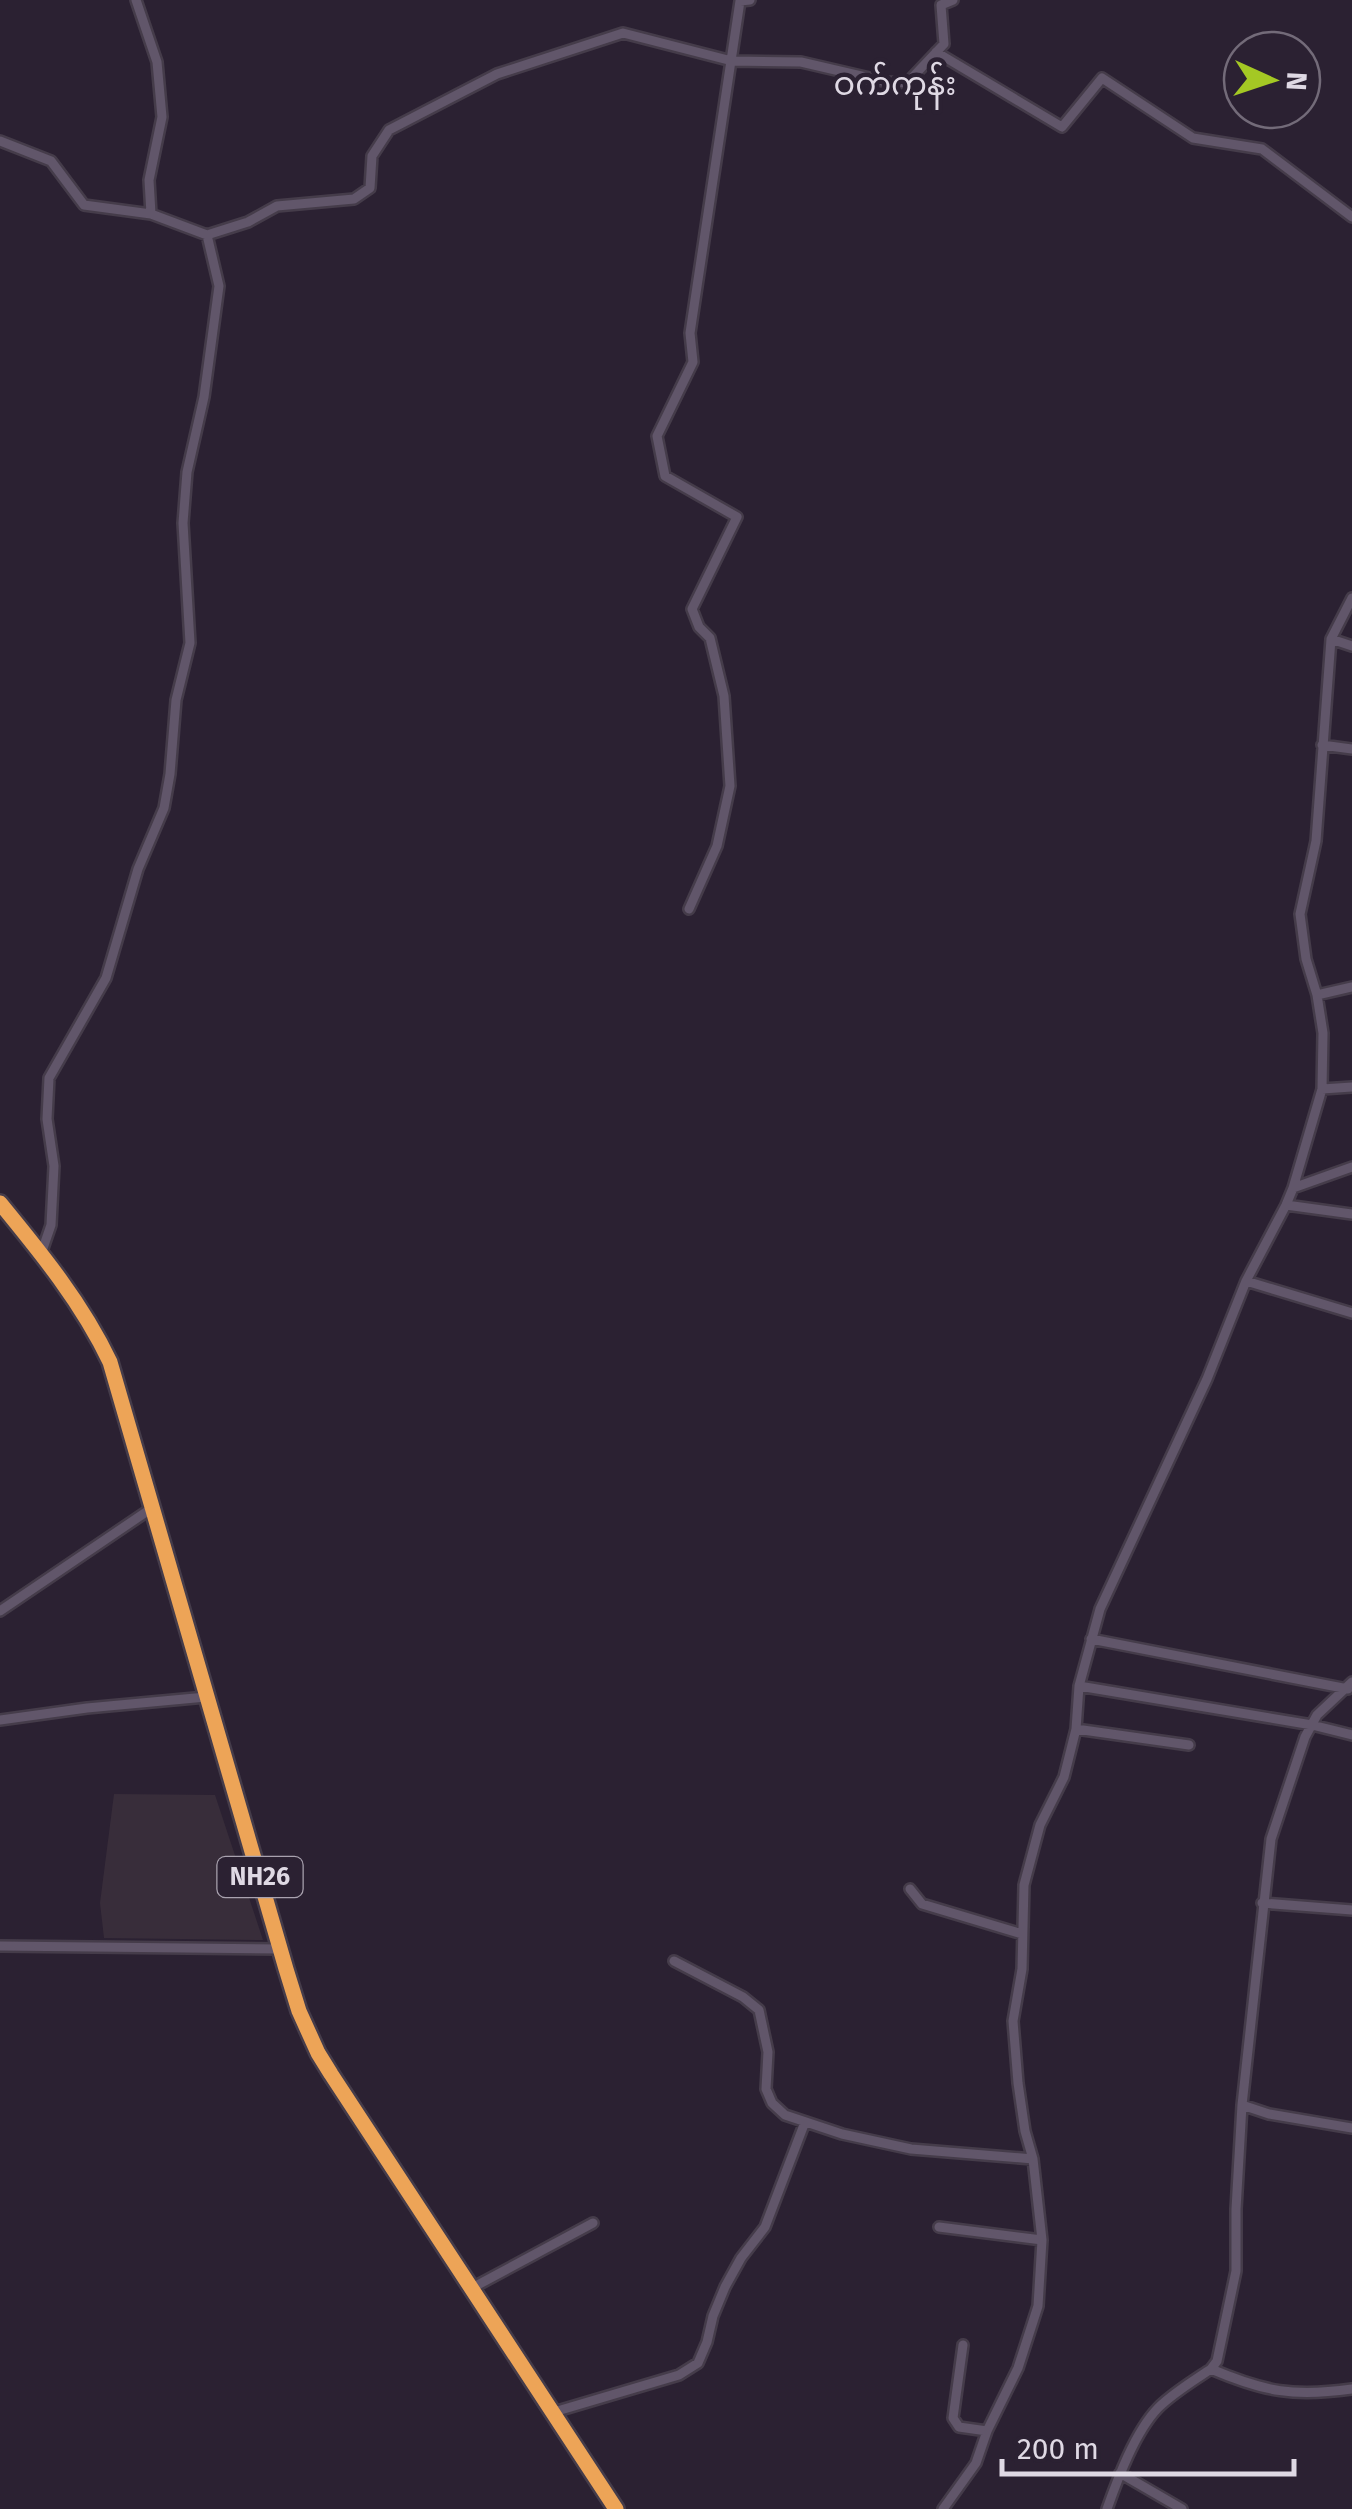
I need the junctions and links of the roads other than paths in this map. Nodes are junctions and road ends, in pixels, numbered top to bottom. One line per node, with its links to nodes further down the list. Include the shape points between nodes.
1 (136, 0): 7 (street, via 157,62 162,118)
2 (750, 0): 5 (street, via 740,2)
3 (954, 0): 4 (street, via 941,5 944,44)
4 (936, 52): 5 (street, via 907,83 801,62); 8 (street, via 1062,127 1102,78 1193,138 1262,150)
5 (732, 61): 9 (street, via 623,33 596,40 497,74 389,130 372,156 370,188 354,199 277,206); 15 (street, via 690,333 693,362 657,436 666,476 736,518 692,609 710,638 724,696 730,786 718,846)
6 (0, 141): 7 (street, via 51,162 84,205)
7 (151, 214): 9 (street)
8 (1352, 216)
9 (208, 235): 25 (street, via 219,286 187,472 190,644 176,700 167,791 106,978 49,1078 46,1119 54,1166 51,1226)
10 (1352, 598): 11 (street)
11 (1331, 639): 12 (street); 13 (street)
12 (1352, 646)
13 (1322, 745): 14 (street); 17 (street, via 1316,841 1300,914)
14 (1352, 750)
15 (690, 909)
16 (1352, 986): 17 (street)
17 (1317, 995): 19 (street)
18 (1352, 1087): 19 (street)
19 (1322, 1089): 21 (street)
20 (1352, 1166): 21 (street)
21 (1294, 1188): 23 (street)
22 (0, 1203): 25 (highway, NH26)
23 (1286, 1205): 24 (street); 26 (street)
24 (1352, 1214)
25 (41, 1254): 28 (highway, NH26, via 84,1312 110,1362)
26 (1246, 1280): 27 (street); 30 (street)
27 (1352, 1313)
28 (152, 1508): 29 (street); 33 (highway, NH26)
29 (0, 1611)
30 (1091, 1639): 31 (street); 32 (street)
31 (1079, 1686): 35 (street); 36 (street)
32 (1350, 1687): 35 (street)
33 (206, 1697): 34 (street); 44 (highway, NH26)
34 (0, 1720)
35 (1312, 1725): 37 (street); 40 (street, via 1271,1839)
36 (1076, 1730): 38 (street); 42 (street, via 1024,1884)
37 (1352, 1735)
38 (1188, 1746)
39 (910, 1889): 42 (street, via 922,1904)
40 (1262, 1903): 41 (street); 46 (street)
41 (1352, 1910)
42 (1022, 1934): 49 (street, via 1013,2022)
43 (0, 1946): 44 (street)
44 (280, 1949): 53 (highway, NH26, via 318,2053)
45 (674, 1961): 47 (street, via 758,2010 772,2104)
46 (1242, 2105): 48 (street); 55 (street, via 1236,2272)
47 (806, 2122): 49 (street, via 911,2149); 57 (street, via 765,2227 726,2287 698,2362 679,2375)
48 (1352, 2128)
49 (1032, 2159): 52 (street)
50 (593, 2223): 53 (street)
51 (939, 2227): 52 (street)
52 (1042, 2240): 58 (street, via 1038,2306)
53 (472, 2288): 57 (highway, NH26)
54 (963, 2345): 58 (street, via 952,2418 958,2426)
55 (1210, 2369): 56 (street, via 1290,2393); 59 (street, via 1157,2409)
56 (1352, 2389)
57 (554, 2412): 60 (highway, NH26)
58 (987, 2431): 61 (street, via 976,2463)
59 (1120, 2474): 62 (street); 63 (street)
60 (616, 2509)
61 (943, 2509)
62 (1108, 2509)
63 (1182, 2509)

